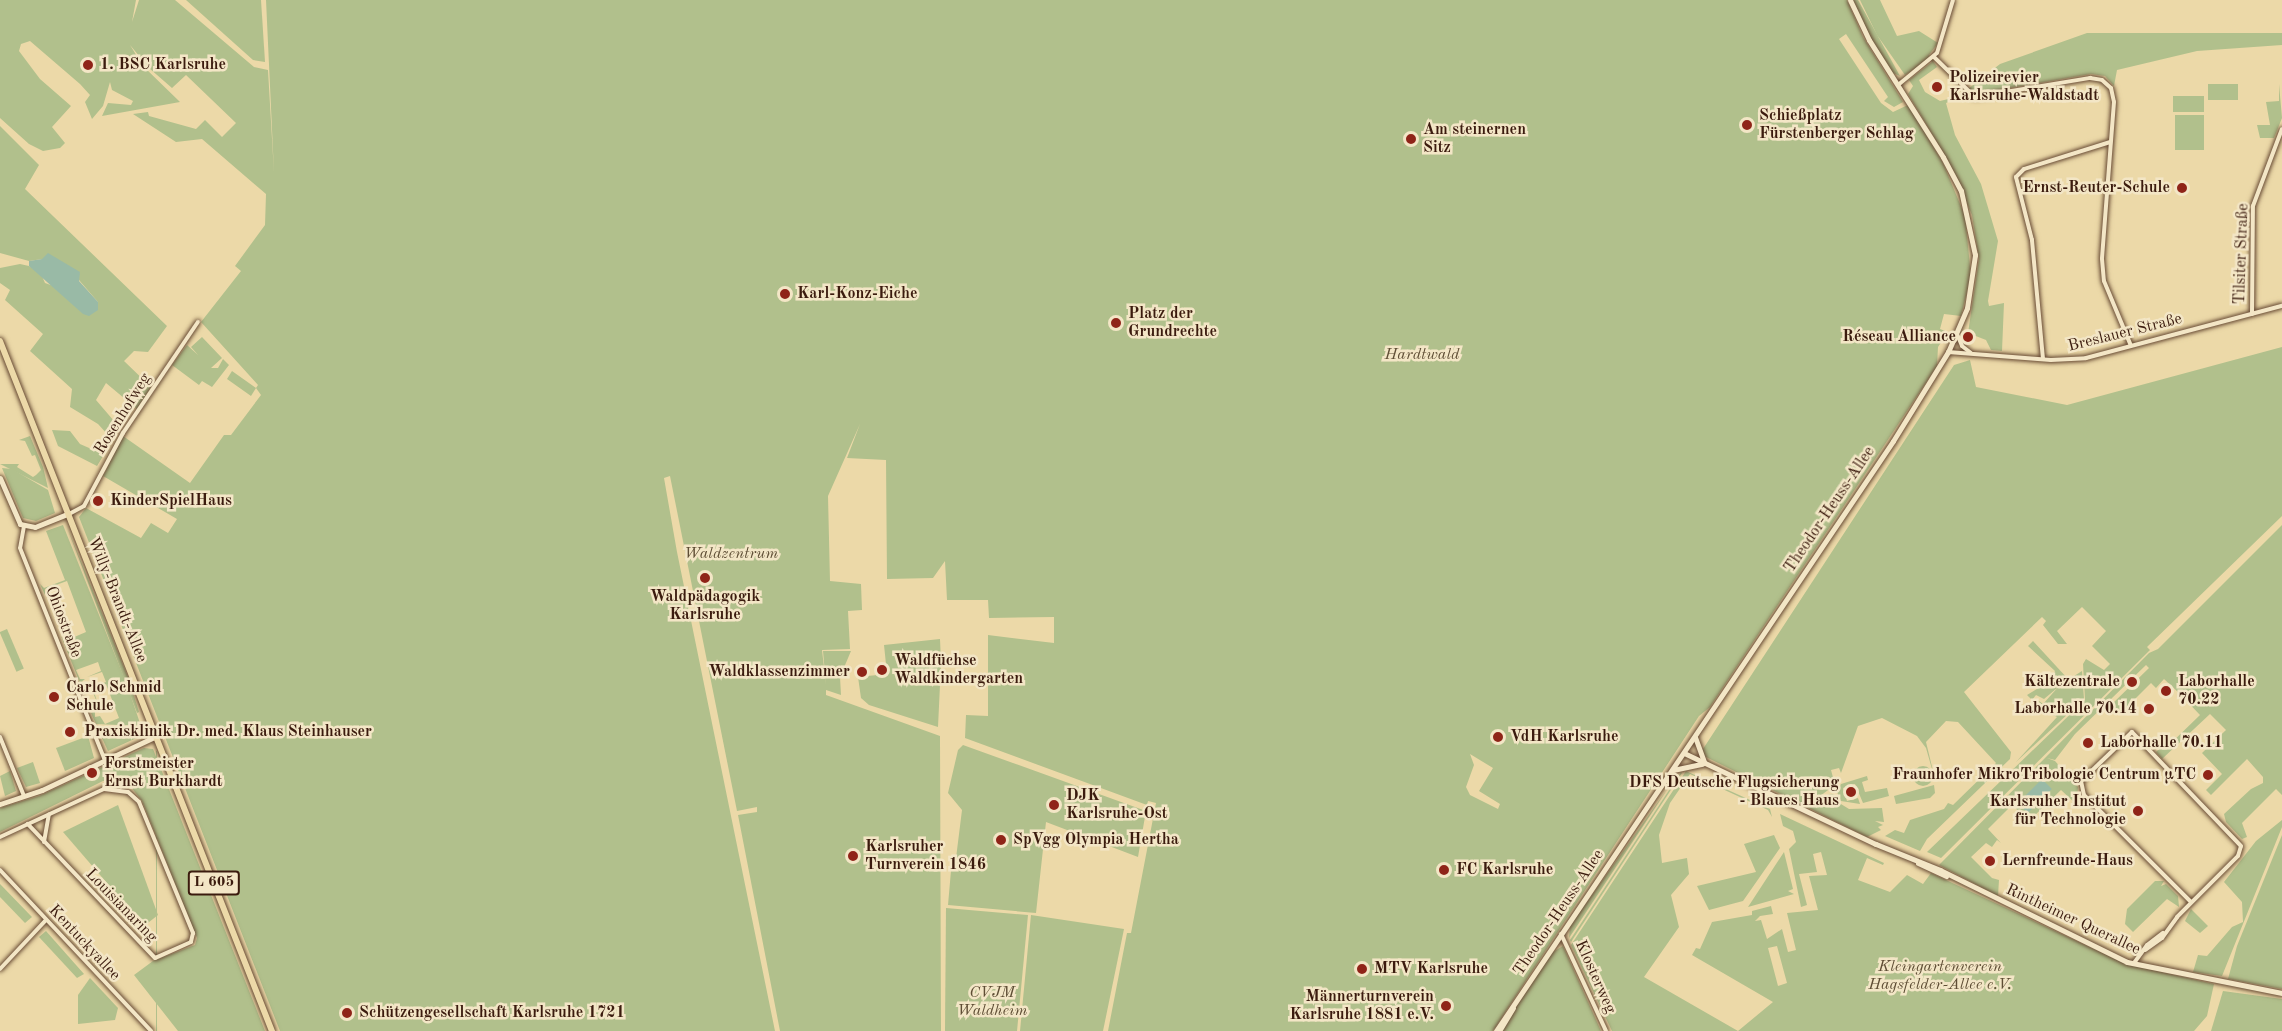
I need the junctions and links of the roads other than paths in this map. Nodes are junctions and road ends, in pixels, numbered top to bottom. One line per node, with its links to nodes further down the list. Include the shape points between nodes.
1 (1850, 0): 4 (main road, Theodor-Heuss-Allee, via 1863,31)
2 (1953, 0): 3 (street)
3 (1934, 57): 4 (street); 6 (street, via 1975,97 2090,78 2102,80 2114,96)
4 (1898, 85): 10 (main road, Theodor-Heuss-Allee, via 1953,173 1971,224 1974,283)
5 (2282, 129): 8 (street, Tilsiter Straße, via 2253,206)
6 (2110, 142): 12 (street, via 2103,273); 15 (street, via 2024,168 2016,177 2032,240)
7 (2282, 306): 8 (street, Breslauer Straße)
8 (2252, 314): 12 (street, Breslauer Straße)
9 (198, 322): 17 (street, Rosenhofweg, via 123,433 84,506)
10 (1957, 334): 13 (main road, Theodor-Heuss-Allee); 14 (street, via 1962,346)
11 (0, 341): 17 (main road, L 605)
12 (2131, 346): 15 (street, Breslauer Straße, via 2086,358)
13 (1948, 352): 14 (street, Breslauer Straße); 20 (main road, Theodor-Heuss-Allee)
14 (1972, 353): 15 (street, Breslauer Straße)
15 (2043, 360)
16 (0, 478): 18 (main road, via 16,519)
17 (68, 514): 18 (main road, via 35,527); 19 (main road, Willy-Brandt-Allee / L 605)
18 (24, 526): 23 (street, Ohiostraße, via 20,548)
19 (156, 736): 23 (main road); 40 (main road, Willy-Brandt-Allee / L 605)
20 (1695, 737): 22 (main road, Theodor-Heuss-Allee); 24 (main road)
21 (0, 741): 26 (street)
22 (1684, 753): 24 (main road, Rintheimer Querallee); 25 (main road, Theodor-Heuss-Allee)
23 (105, 761): 26 (main road)
24 (1704, 764): 25 (main road); 36 (main road, Rintheimer Querallee)
25 (1672, 771): 35 (main road, Theodor-Heuss-Allee)
26 (24, 797): 27 (main road)
27 (0, 804)
28 (50, 814): 29 (street, Louisianaring); 31 (street); 31 (street, Louisianaring, via 109,788 122,789 134,797 193,933 191,942 155,958)
29 (28, 824): 30 (street, Louisianaring); 31 (street, Louisianaring)
30 (0, 837)
31 (44, 842)
32 (0, 870): 34 (street, Kentuckyallee)
33 (2191, 902): 33 (street, via 2238,856 2241,846 2132,732 2081,781 2084,795); 36 (street)
34 (46, 920): 37 (street); 39 (street, Kentuckyallee)
35 (1561, 934): 41 (main road, Theodor-Heuss-Allee); 42 (street, Klosterweg)
36 (2134, 964): 38 (main road, Rintheimer Querallee)
37 (0, 969)
38 (2282, 993)
39 (151, 1031)
40 (272, 1031)
41 (1497, 1031)
42 (1606, 1031)

